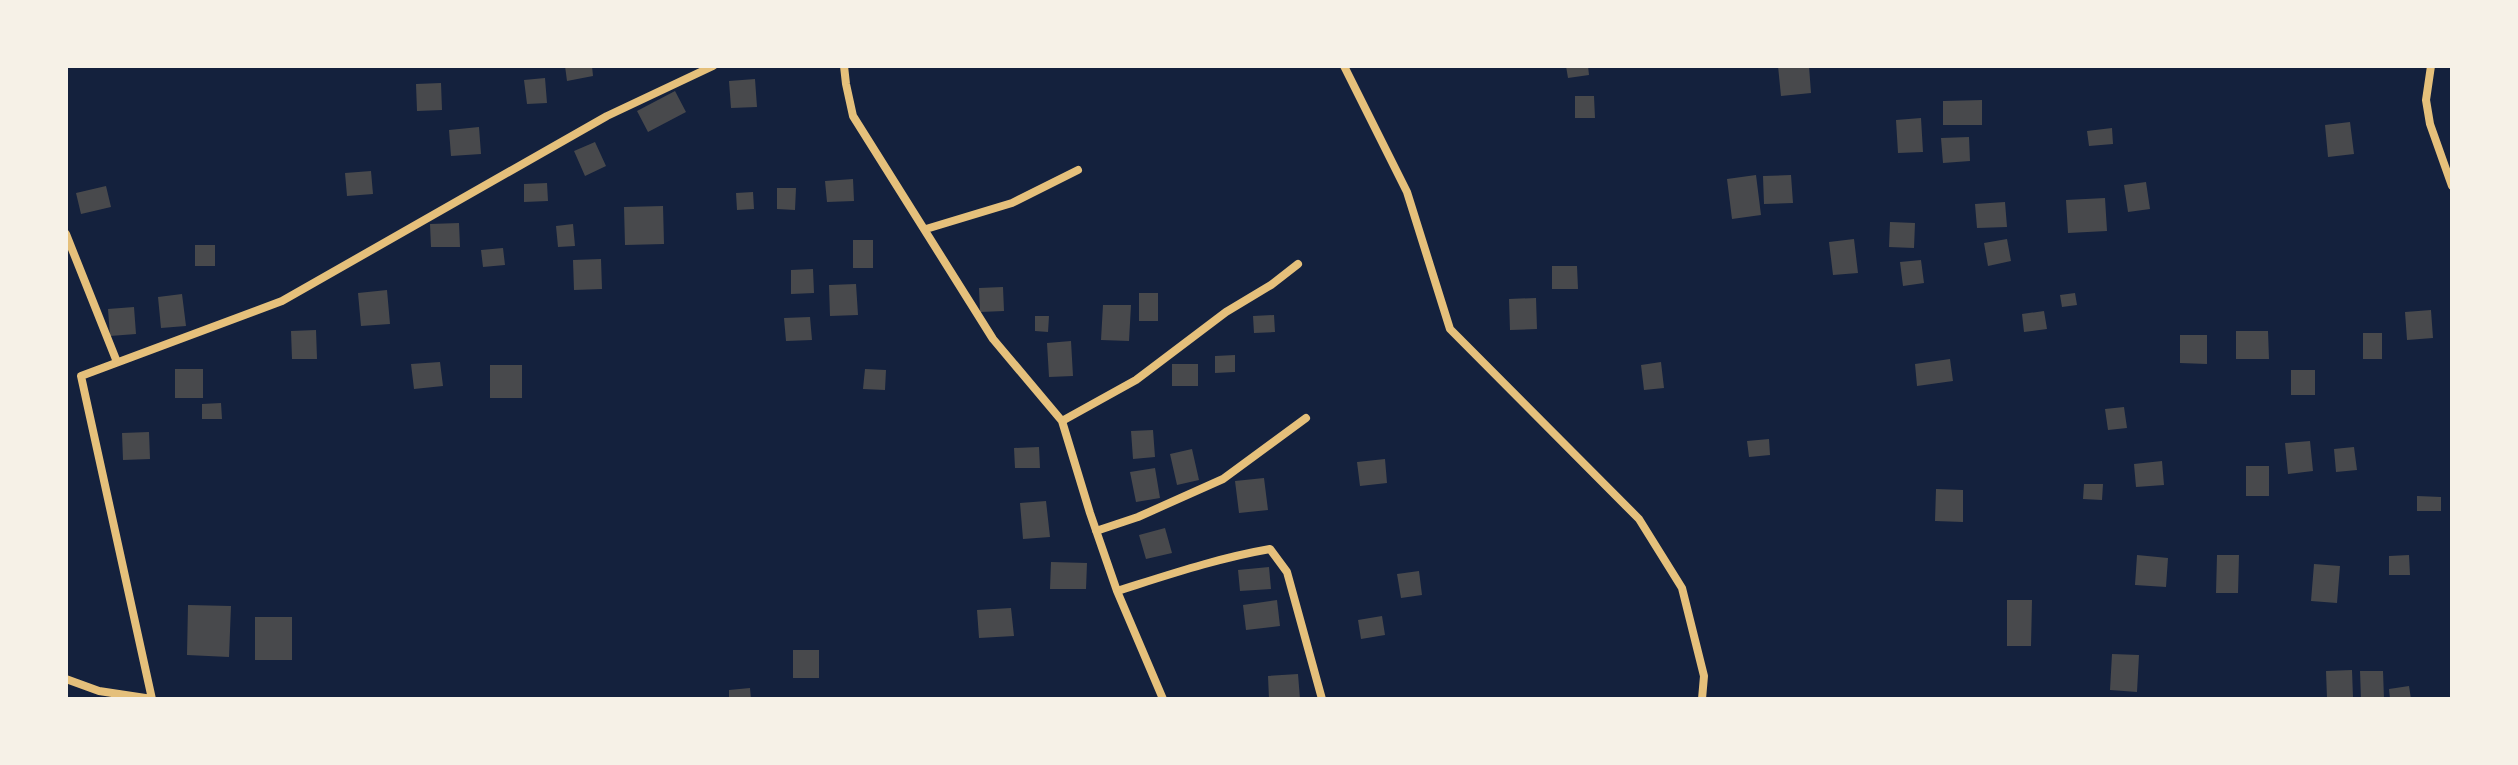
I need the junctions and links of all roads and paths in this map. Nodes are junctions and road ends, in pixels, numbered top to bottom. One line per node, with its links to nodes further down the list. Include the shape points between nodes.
1 (713, 66): 10 (street, via 607,116 282,301)
2 (844, 66): 7 (street, via 853,116)
3 (1344, 66): 19 (street, via 1407,192 1450,329 1639,519 1682,588 1704,676)
4 (2431, 66): 6 (street, via 2428,112)
5 (1078, 170): 7 (street, via 1012,203)
6 (2452, 186)
7 (926, 229): 12 (street, via 993,339)
8 (66, 234): 10 (street)
9 (1298, 264): 12 (street, via 1136,380)
10 (117, 362): 16 (street, via 81,376)
11 (1306, 418): 13 (street, via 1223,479)
12 (1062, 421): 13 (street)
13 (1096, 531): 14 (street)
14 (1117, 591): 17 (street); 18 (street, via 1270,549 1287,572)
15 (66, 679): 16 (street, via 99,691)
16 (152, 699)
17 (1163, 699)
18 (1322, 699)
19 (1702, 699)

